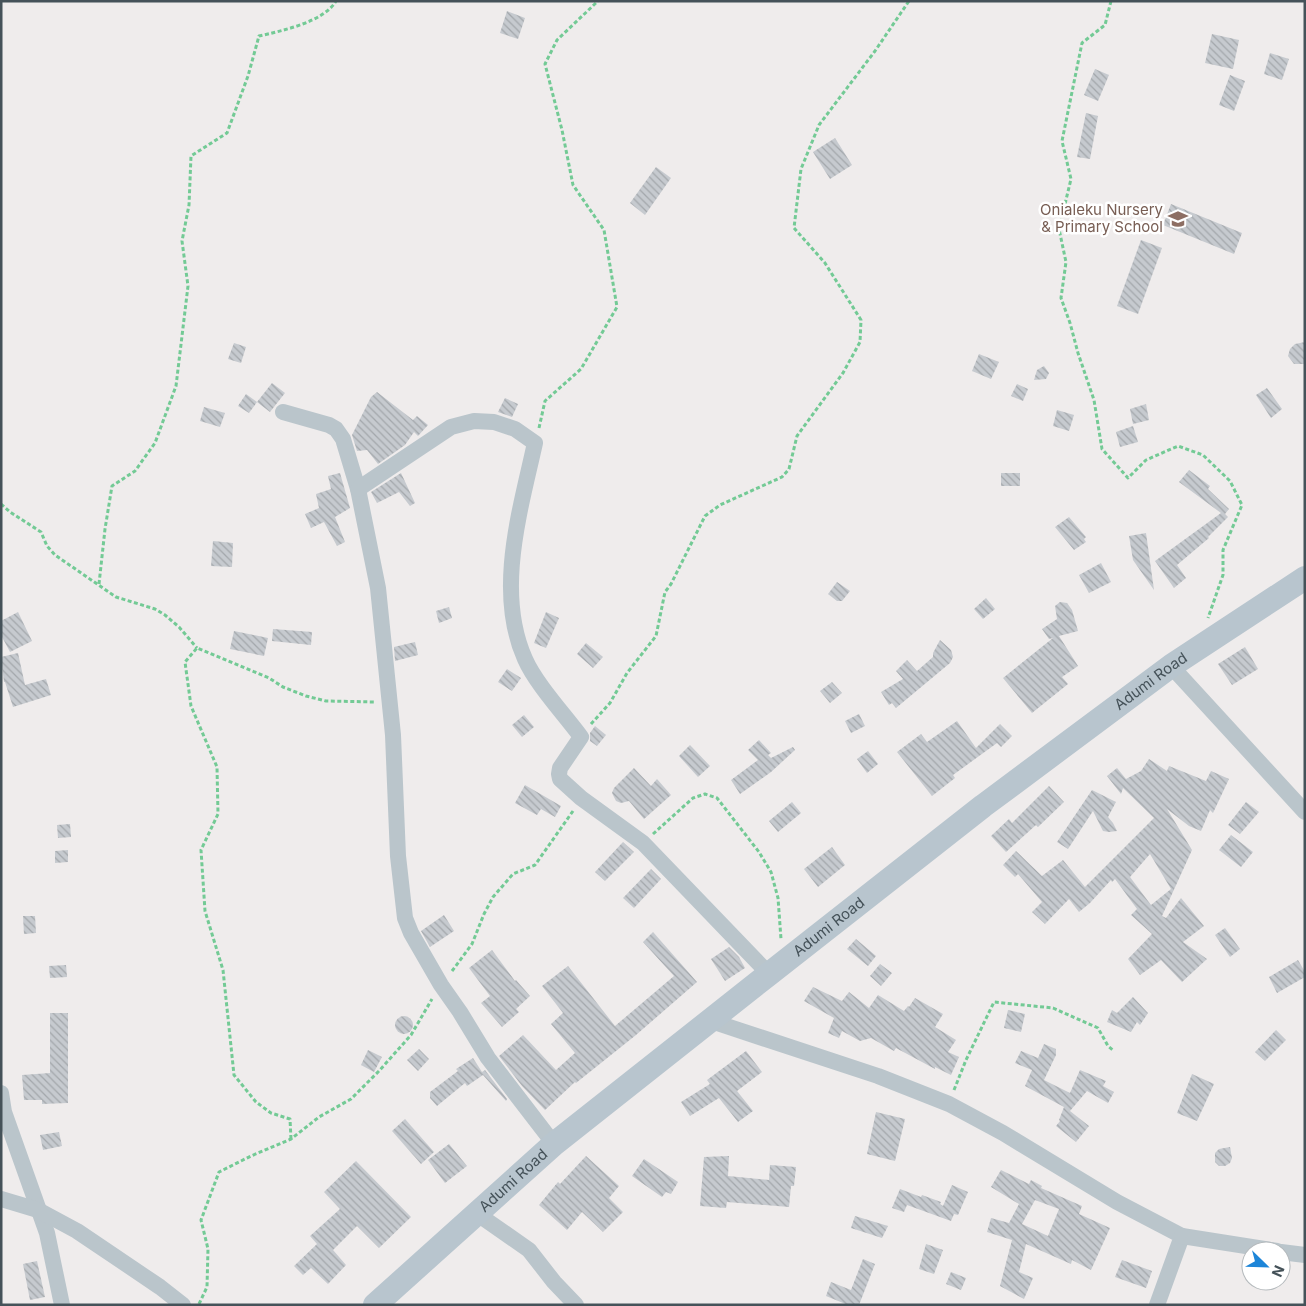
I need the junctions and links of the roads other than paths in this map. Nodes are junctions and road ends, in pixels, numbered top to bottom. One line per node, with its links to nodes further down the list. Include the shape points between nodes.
1 (283, 412): 2 (street, via 336,429 344,439)
2 (358, 489): 6 (street, via 450,427 474,421 494,422 515,429 535,443 516,526 512,611 526,661 580,736 560,768 560,779 642,843); 9 (street, via 378,588 393,735 398,856 405,918 441,985 498,1072)
3 (1305, 578): 4 (main road, Adumi Road)
4 (1171, 666): 5 (street); 6 (main road, Adumi Road, via 983,806)
5 (1305, 812)
6 (775, 969): 7 (main road, Adumi Road)
7 (711, 1021): 9 (main road, Adumi Road); 13 (street, via 878,1076 949,1104)
8 (1, 1093): 11 (street, via 4,1112)
9 (554, 1144): 12 (main road, Adumi Road)
10 (1, 1199): 11 (street)
11 (38, 1210): 17 (street, via 47,1233); 18 (street, via 77,1231)
12 (476, 1213): 19 (main road, Adumi Road); 20 (street, via 529,1250)
13 (1182, 1236): 14 (street); 21 (street)
14 (1241, 1245)
15 (1291, 1253): 16 (street)
16 (1305, 1255)
17 (62, 1305)
18 (183, 1305)
19 (375, 1305)
20 (576, 1305)
21 (1157, 1305)

